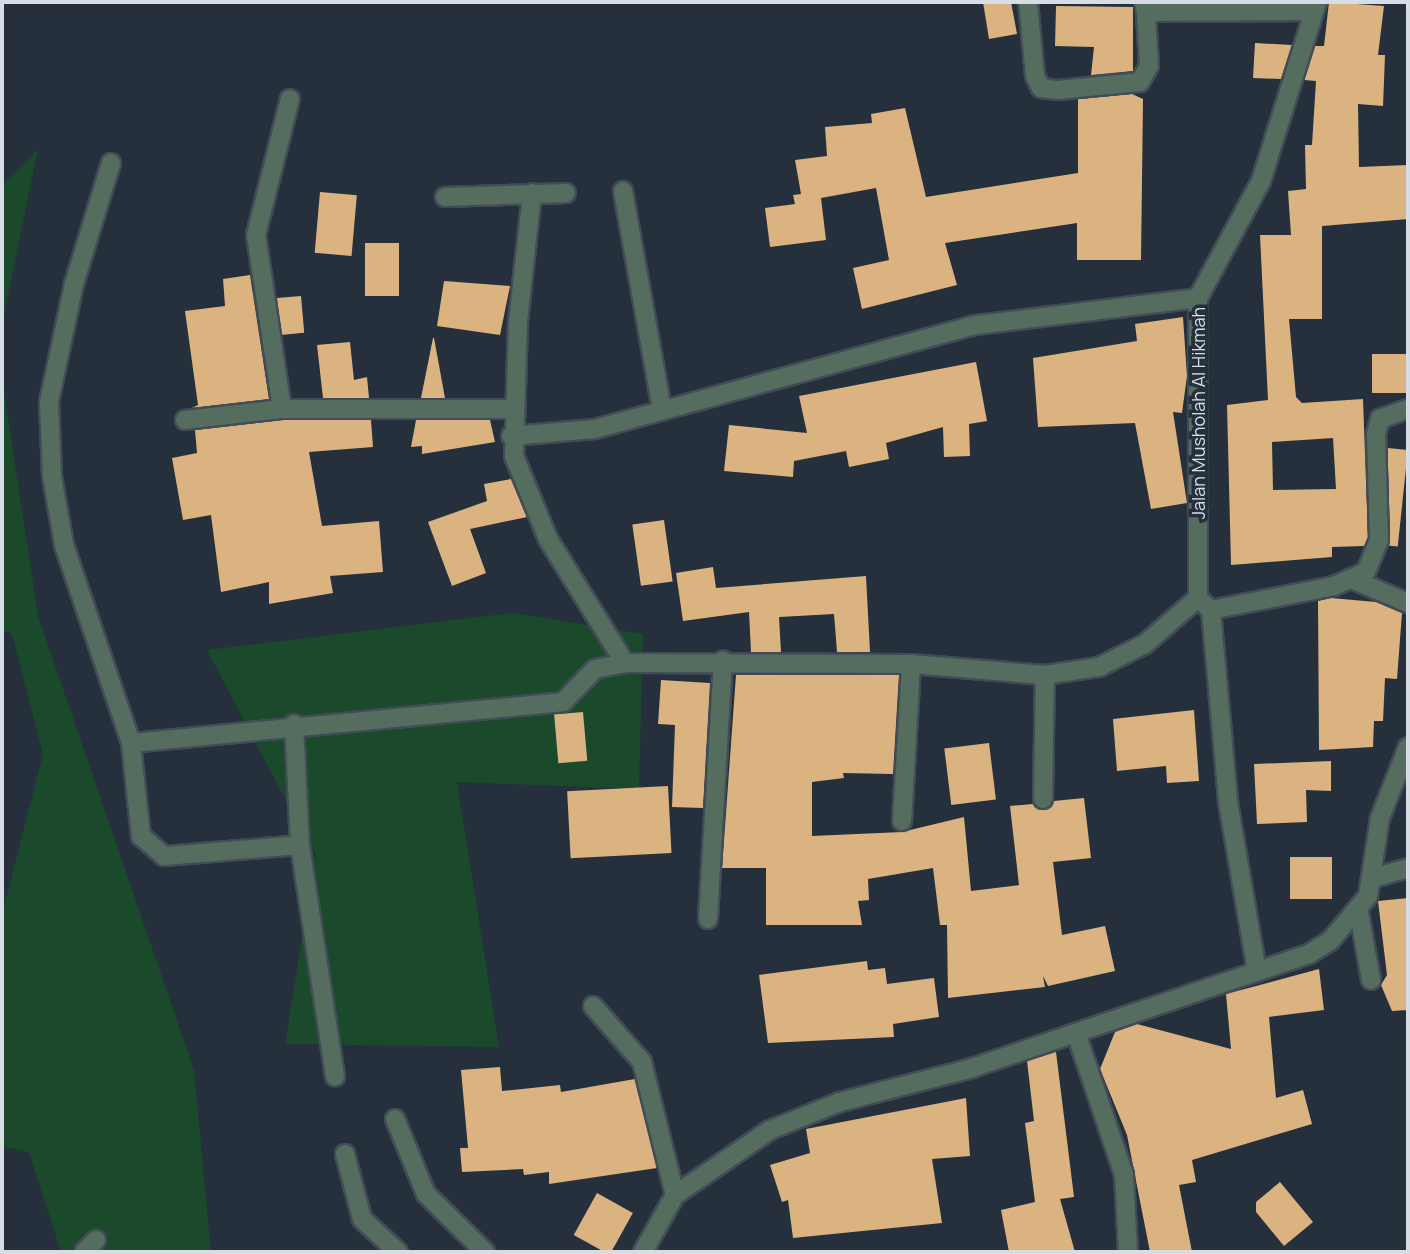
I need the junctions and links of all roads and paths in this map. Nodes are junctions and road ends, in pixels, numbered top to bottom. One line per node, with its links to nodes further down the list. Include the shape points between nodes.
1 (1028, 2): 3 (street, via 1035,76 1041,88 1058,90 1140,82 1149,66)
2 (1314, 6): 3 (street); 10 (street, Jalan Musholah Al Hikmah, via 1261,181)
3 (1145, 7)
4 (290, 99): 11 (street, via 256,235 256,268)
5 (111, 163): 25 (street, via 74,284 49,414 64,545)
6 (623, 191): 14 (street)
7 (532, 193): 8 (street); 9 (street); 12 (street)
8 (566, 193)
9 (445, 197)
10 (1198, 298): 14 (street, via 976,325); 19 (street, Jalan Musholah Al Hikmah)
11 (282, 409): 12 (street); 15 (street)
12 (513, 409): 16 (street)
13 (1408, 409): 17 (street, via 1380,419 1379,540 1366,572)
14 (662, 410): 16 (street, via 595,429)
15 (185, 420)
16 (511, 436): 21 (street, via 548,539)
17 (1354, 580): 18 (street); 19 (street)
18 (1408, 603)
19 (1205, 604): 23 (street, via 1145,644 1099,667); 34 (street, Jalan Musholah Al Hikmah, via 1228,802)
20 (723, 660): 21 (street); 22 (street); 33 (street)
21 (625, 663): 24 (street, via 595,669 564,702)
22 (911, 664): 23 (street); 28 (street)
23 (1045, 675): 27 (street)
24 (294, 724): 25 (street); 29 (street)
25 (131, 743): 29 (street, via 141,836 155,854)
26 (1408, 747): 31 (street, via 1380,818)
27 (1043, 799)
28 (902, 821)
29 (300, 845): 38 (street)
30 (1408, 868): 31 (street)
31 (1373, 878): 32 (street)
32 (1359, 913): 34 (street, via 1310,954); 35 (street)
33 (708, 919)
34 (1257, 972): 37 (street)
35 (1371, 980)
36 (593, 1006): 41 (street, via 642,1062)
37 (1076, 1033): 41 (street, via 799,1117); 45 (street, via 1124,1175)
38 (335, 1076)
39 (395, 1119): 43 (street, via 426,1194)
40 (345, 1154): 42 (street, via 362,1219)
41 (675, 1195): 44 (street)
42 (398, 1252)
43 (485, 1252)
44 (643, 1252)
45 (1128, 1252)

